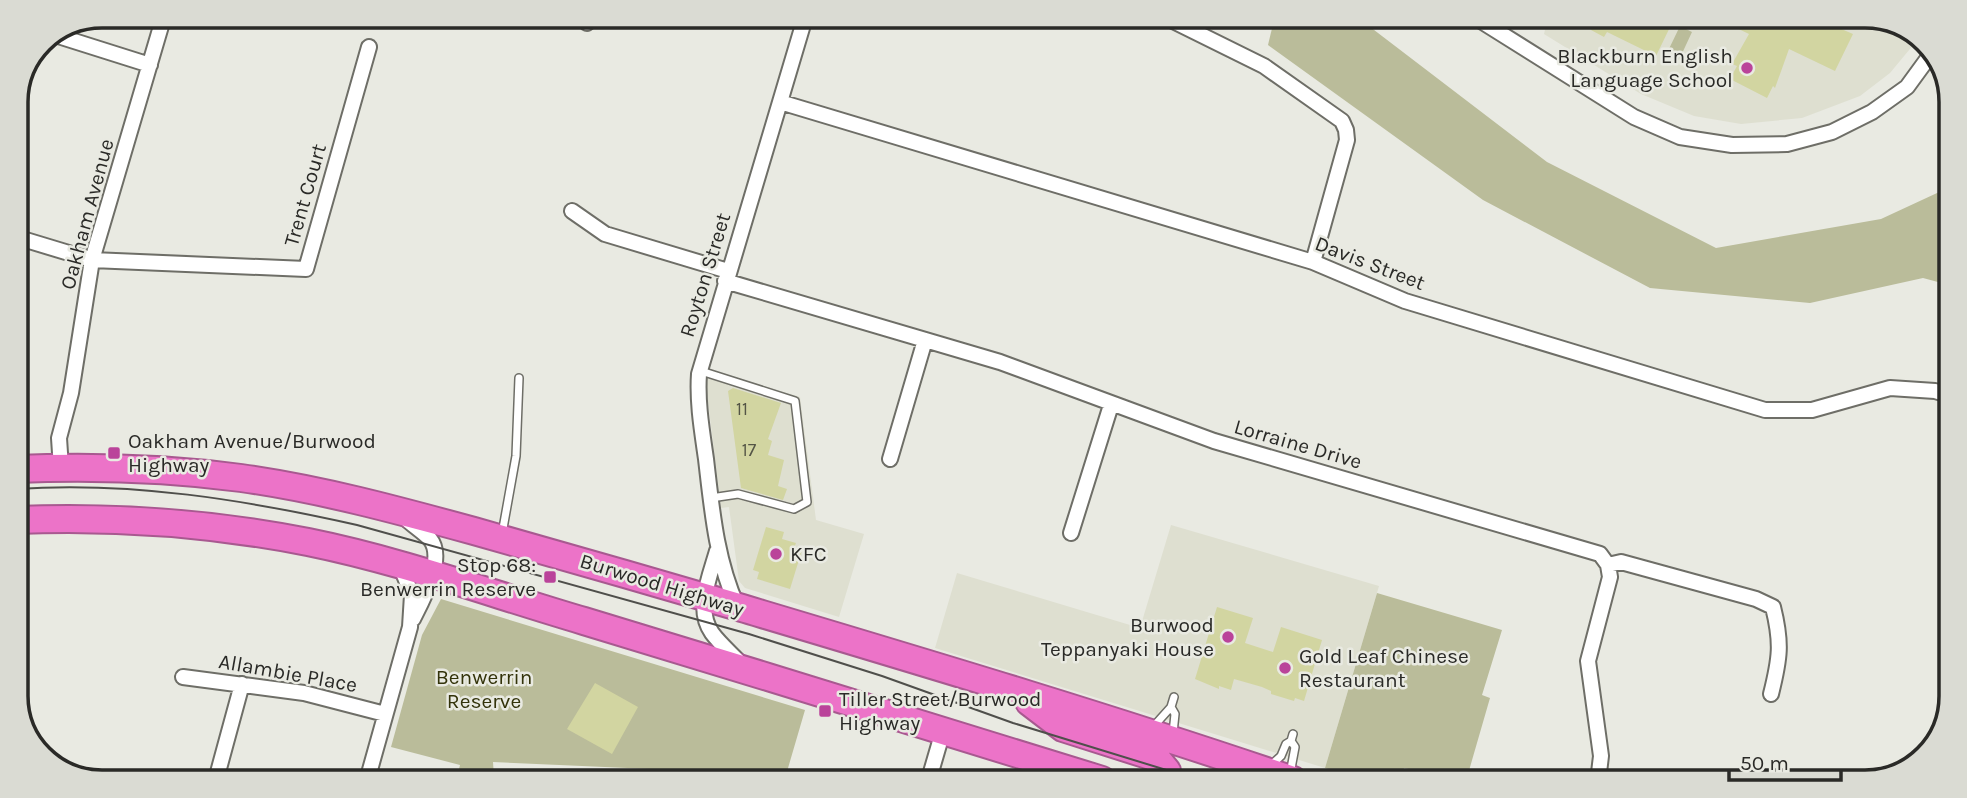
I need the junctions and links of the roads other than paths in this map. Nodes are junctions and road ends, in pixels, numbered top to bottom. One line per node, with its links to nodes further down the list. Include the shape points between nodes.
1 (161, 28): 8 (street, Oakham Avenue)
2 (802, 28): 9 (street, Royton Street)
3 (1187, 28): 13 (street, via 1264,66 1342,121 1346,140)
4 (1492, 28): 7 (street, via 1634,117 1680,137 1732,145 1787,144 1832,132 1907,87)
5 (66, 38): 8 (street)
6 (369, 47): 12 (street, Trent Court, via 306,269)
7 (1926, 61)
8 (150, 65): 12 (street, Oakham Avenue)
9 (780, 102): 13 (street, Davis Street); 14 (street, Royton Street)
10 (572, 211): 14 (street, Lorraine Drive, via 605,234)
11 (28, 241): 12 (street)
12 (92, 260): 21 (street, Oakham Avenue, via 71,393 59,438)
13 (1313, 262): 18 (street, Davis Street, via 1405,301 1765,410 1812,410 1890,388)
14 (726, 276): 15 (street, Lorraine Drive); 16 (street, Royton Street)
15 (925, 340): 19 (street, Lorraine Drive, via 1000,362); 20 (street)
16 (699, 370): 23 (street, Royton Street, via 698,400); 23 (lane, via 795,401 807,502 794,509 738,494)
17 (519, 378): 27 (lane, via 516,456)
18 (1939, 392)
19 (1111, 405): 26 (street); 30 (street, Lorraine Drive, via 1214,441 1600,554)
20 (890, 459)
21 (61, 468): 22 (highway, Burwood Highway); 24 (highway, Burwood Highway, via 242,478)
22 (28, 469)
23 (711, 498): 28 (street, Royton Street)
24 (399, 511): 27 (highway, Burwood Highway); 31 (street, via 434,546)
25 (28, 520): 29 (highway, via 99,519 216,527)
26 (1071, 533)
27 (501, 538): 32 (highway, Burwood Highway)
28 (718, 550): 32 (street, Royton Street); 33 (street, Royton Street)
29 (400, 565): 31 (highway); 34 (street, via 412,594)
30 (1608, 565): 39 (street, Lorraine Drive, via 1621,562 1773,607 1780,635); 53 (street, via 1588,661)
31 (432, 575): 34 (street); 35 (highway)
32 (704, 597): 33 (highway, Burwood Highway); 35 (street, Royton Street, via 711,632)
33 (737, 607): 38 (highway, Burwood Highway)
34 (410, 627): 42 (street)
35 (746, 669): 43 (highway)
36 (183, 677): 37 (street, Allambie Place)
37 (242, 684): 42 (street, Allambie Place, via 304,693); 45 (street)
38 (1016, 692): 44 (highway, Burwood Highway); 49 (highway, via 1063,728 1151,756)
39 (1771, 694)
40 (1174, 697): 41 (lane)
41 (1171, 707): 44 (lane); 44 (lane, via 1175,714)
42 (385, 714): 46 (street)
43 (943, 731): 47 (street); 48 (highway)
44 (1160, 736): 50 (highway, Burwood Highway)
45 (219, 770)
46 (370, 770)
47 (932, 770)
48 (1072, 770)
49 (1166, 770)
50 (1261, 770)
51 (1282, 770): 52 (lane, via 1281,756 1292,737 1295,747)
52 (1285, 770)
53 (1599, 770)

